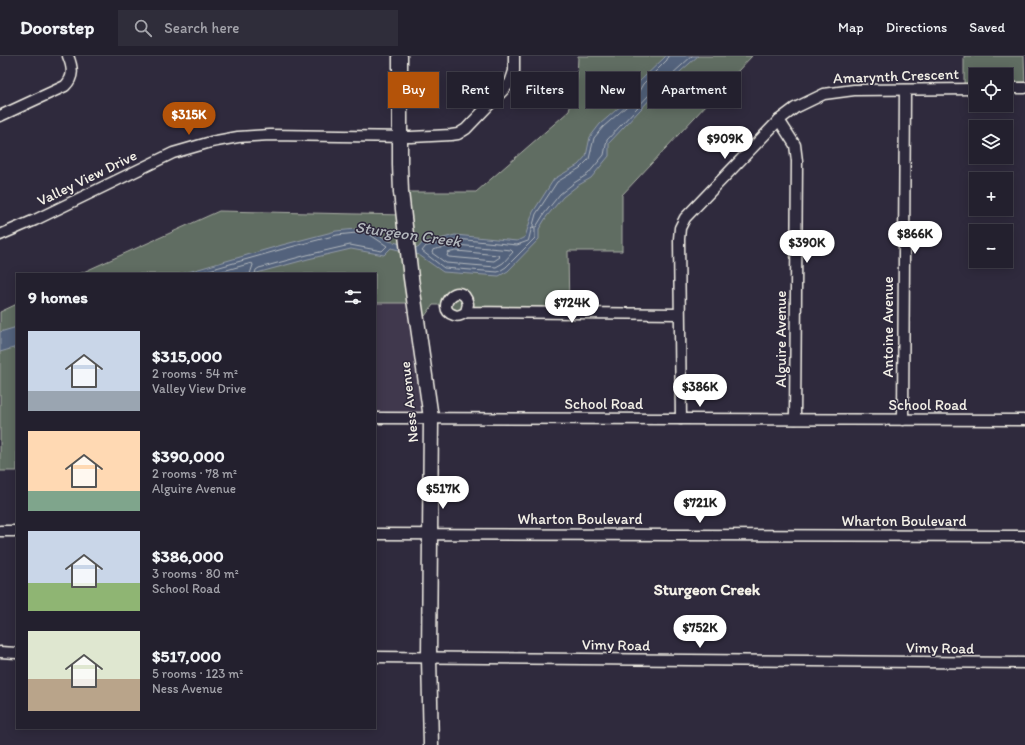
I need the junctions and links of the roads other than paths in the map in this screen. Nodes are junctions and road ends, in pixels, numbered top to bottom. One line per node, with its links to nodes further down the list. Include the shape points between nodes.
1 (68, 56): 8 (street, via 72,77 65,86)
2 (400, 56): 10 (street, Ness Avenue)
3 (514, 56): 10 (street, Valley View Drive, via 514,71 506,90 462,132 451,135)
4 (1013, 88): 5 (street)
5 (1025, 88)
6 (969, 89): 7 (street, Amarynth Crescent)
7 (905, 90): 9 (street, Amarynth Crescent, via 854,90 824,94 795,108); 18 (street, Antoine Avenue)
8 (0, 116)
9 (779, 120): 13 (street, Amarynth Crescent, via 685,218 680,228); 17 (street, Alguire Avenue, via 795,145 797,161)
10 (400, 136): 11 (street, Valley View Drive, via 270,135 211,142 173,153); 15 (street, Ness Avenue, via 404,215)
11 (0, 235)
12 (466, 312): 13 (street)
13 (680, 314): 16 (street, Amarynth Crescent)
14 (376, 418): 15 (street, School Road)
15 (431, 418): 16 (street, School Road); 23 (street, Ness Avenue)
16 (681, 419): 17 (street, School Road)
17 (795, 419): 18 (street, School Road)
18 (903, 420): 19 (street, School Road)
19 (1025, 420)
20 (0, 531): 21 (street)
21 (16, 532)
22 (376, 534): 23 (street, Wharton Boulevard)
23 (430, 534): 24 (street, Wharton Boulevard); 28 (street, Ness Avenue)
24 (1025, 536)
25 (0, 652): 26 (street)
26 (16, 652)
27 (376, 657): 28 (street, Vimy Road)
28 (429, 658): 29 (street, Vimy Road); 30 (street, Ness Avenue)
29 (1025, 664)
30 (431, 745)

